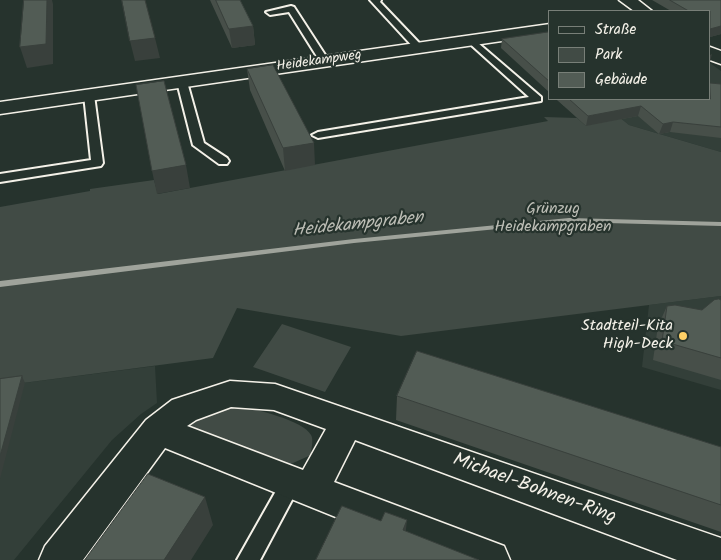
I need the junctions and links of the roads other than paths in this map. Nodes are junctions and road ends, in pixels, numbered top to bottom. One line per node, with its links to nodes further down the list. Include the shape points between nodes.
1 (378, 0): 7 (lane, via 374,0)
2 (627, 0): 3 (street)
3 (642, 10)
4 (270, 12): 8 (lane, via 292,9)
5 (548, 28): 6 (street, Heidekampweg)
6 (472, 40): 7 (street, Heidekampweg); 12 (lane, via 536,99)
7 (418, 47): 8 (street, Heidekampweg)
8 (324, 61): 9 (street, Heidekampweg)
9 (182, 82): 10 (street, Heidekampweg); 13 (lane, via 199,145)
10 (89, 95): 11 (street, Heidekampweg); 14 (lane, via 97,163)
11 (0, 108)
12 (318, 135)
13 (223, 161)
14 (0, 178)
15 (347, 423): 16 (street, Michael-Bohnen-Ring, via 275,397 230,394 184,410); 17 (street); 18 (street, Michael-Bohnen-Ring)
16 (158, 430): 17 (street); 19 (street, Michael-Bohnen-Ring)
17 (301, 485): 20 (lane); 21 (street)
18 (721, 557)
19 (59, 560)
20 (248, 560)
21 (490, 560)

